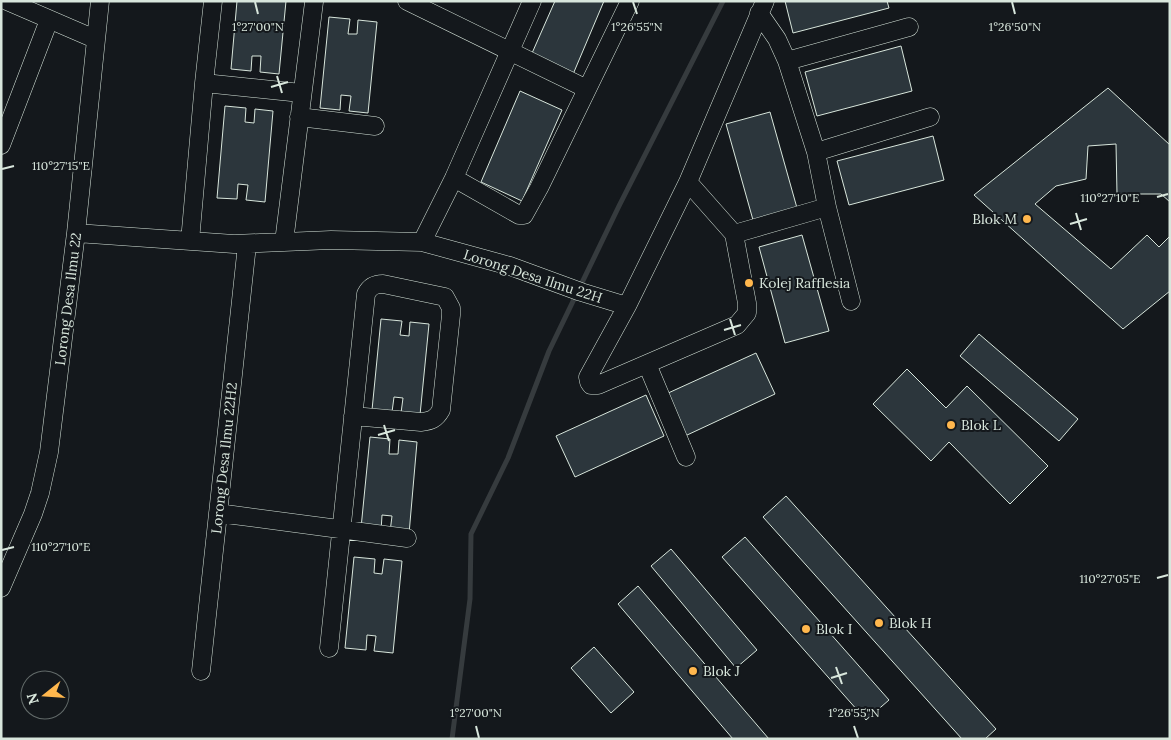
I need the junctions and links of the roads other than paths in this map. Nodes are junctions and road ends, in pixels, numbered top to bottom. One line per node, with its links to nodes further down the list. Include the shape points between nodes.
1 (7, 1): 9 (street)
2 (100, 1): 11 (street, Lorong Desa Ilmu 22)
3 (213, 1): 14 (street)
4 (408, 1): 12 (street)
5 (532, 1): 12 (street)
6 (630, 1): 15 (street)
7 (314, 2): 16 (street)
8 (762, 7): 13 (street); 23 (street)
9 (49, 20): 11 (street); 20 (street)
10 (909, 27): 13 (street)
11 (95, 39): 25 (street, Lorong Desa Ilmu 22)
12 (508, 51): 15 (street); 22 (street)
13 (787, 60): 21 (street)
14 (204, 83): 16 (street); 27 (street)
15 (587, 90): 22 (street, via 522,216)
16 (301, 93): 17 (street)
17 (300, 117): 19 (street); 28 (street)
18 (930, 117): 21 (street)
19 (375, 126)
20 (1, 145)
21 (816, 152): 24 (street)
22 (454, 178): 29 (street)
23 (688, 182): 26 (street); 32 (street)
24 (827, 206): 26 (street); 31 (street)
25 (76, 233): 27 (street, Lorong Desa Ilmu 22H); 39 (street, Lorong Desa Ilmu 22, via 47,460 28,529)
26 (734, 234): 33 (street, via 747,303 744,318 737,325)
27 (190, 241): 30 (street, Lorong Desa Ilmu 22H)
28 (284, 242): 29 (street, Lorong Desa Ilmu 22H); 30 (street, Lorong Desa Ilmu 22H)
29 (422, 242): 32 (street, Lorong Desa Ilmu 22H, via 538,274)
30 (247, 245): 36 (street, Lorong Desa Ilmu 22H2)
31 (852, 300)
32 (627, 306): 33 (street, via 587,379 594,386)
33 (647, 364): 35 (street)
34 (353, 416): 34 (street, via 368,291 377,284 383,284 445,296 451,315 441,410 435,419 421,422); 37 (street)
35 (686, 457)
36 (218, 513): 37 (street); 41 (street, Lorong Desa Ilmu 22H2)
37 (341, 530): 38 (street); 40 (street)
38 (407, 538)
39 (1, 588)
40 (329, 648)
41 (201, 671)

